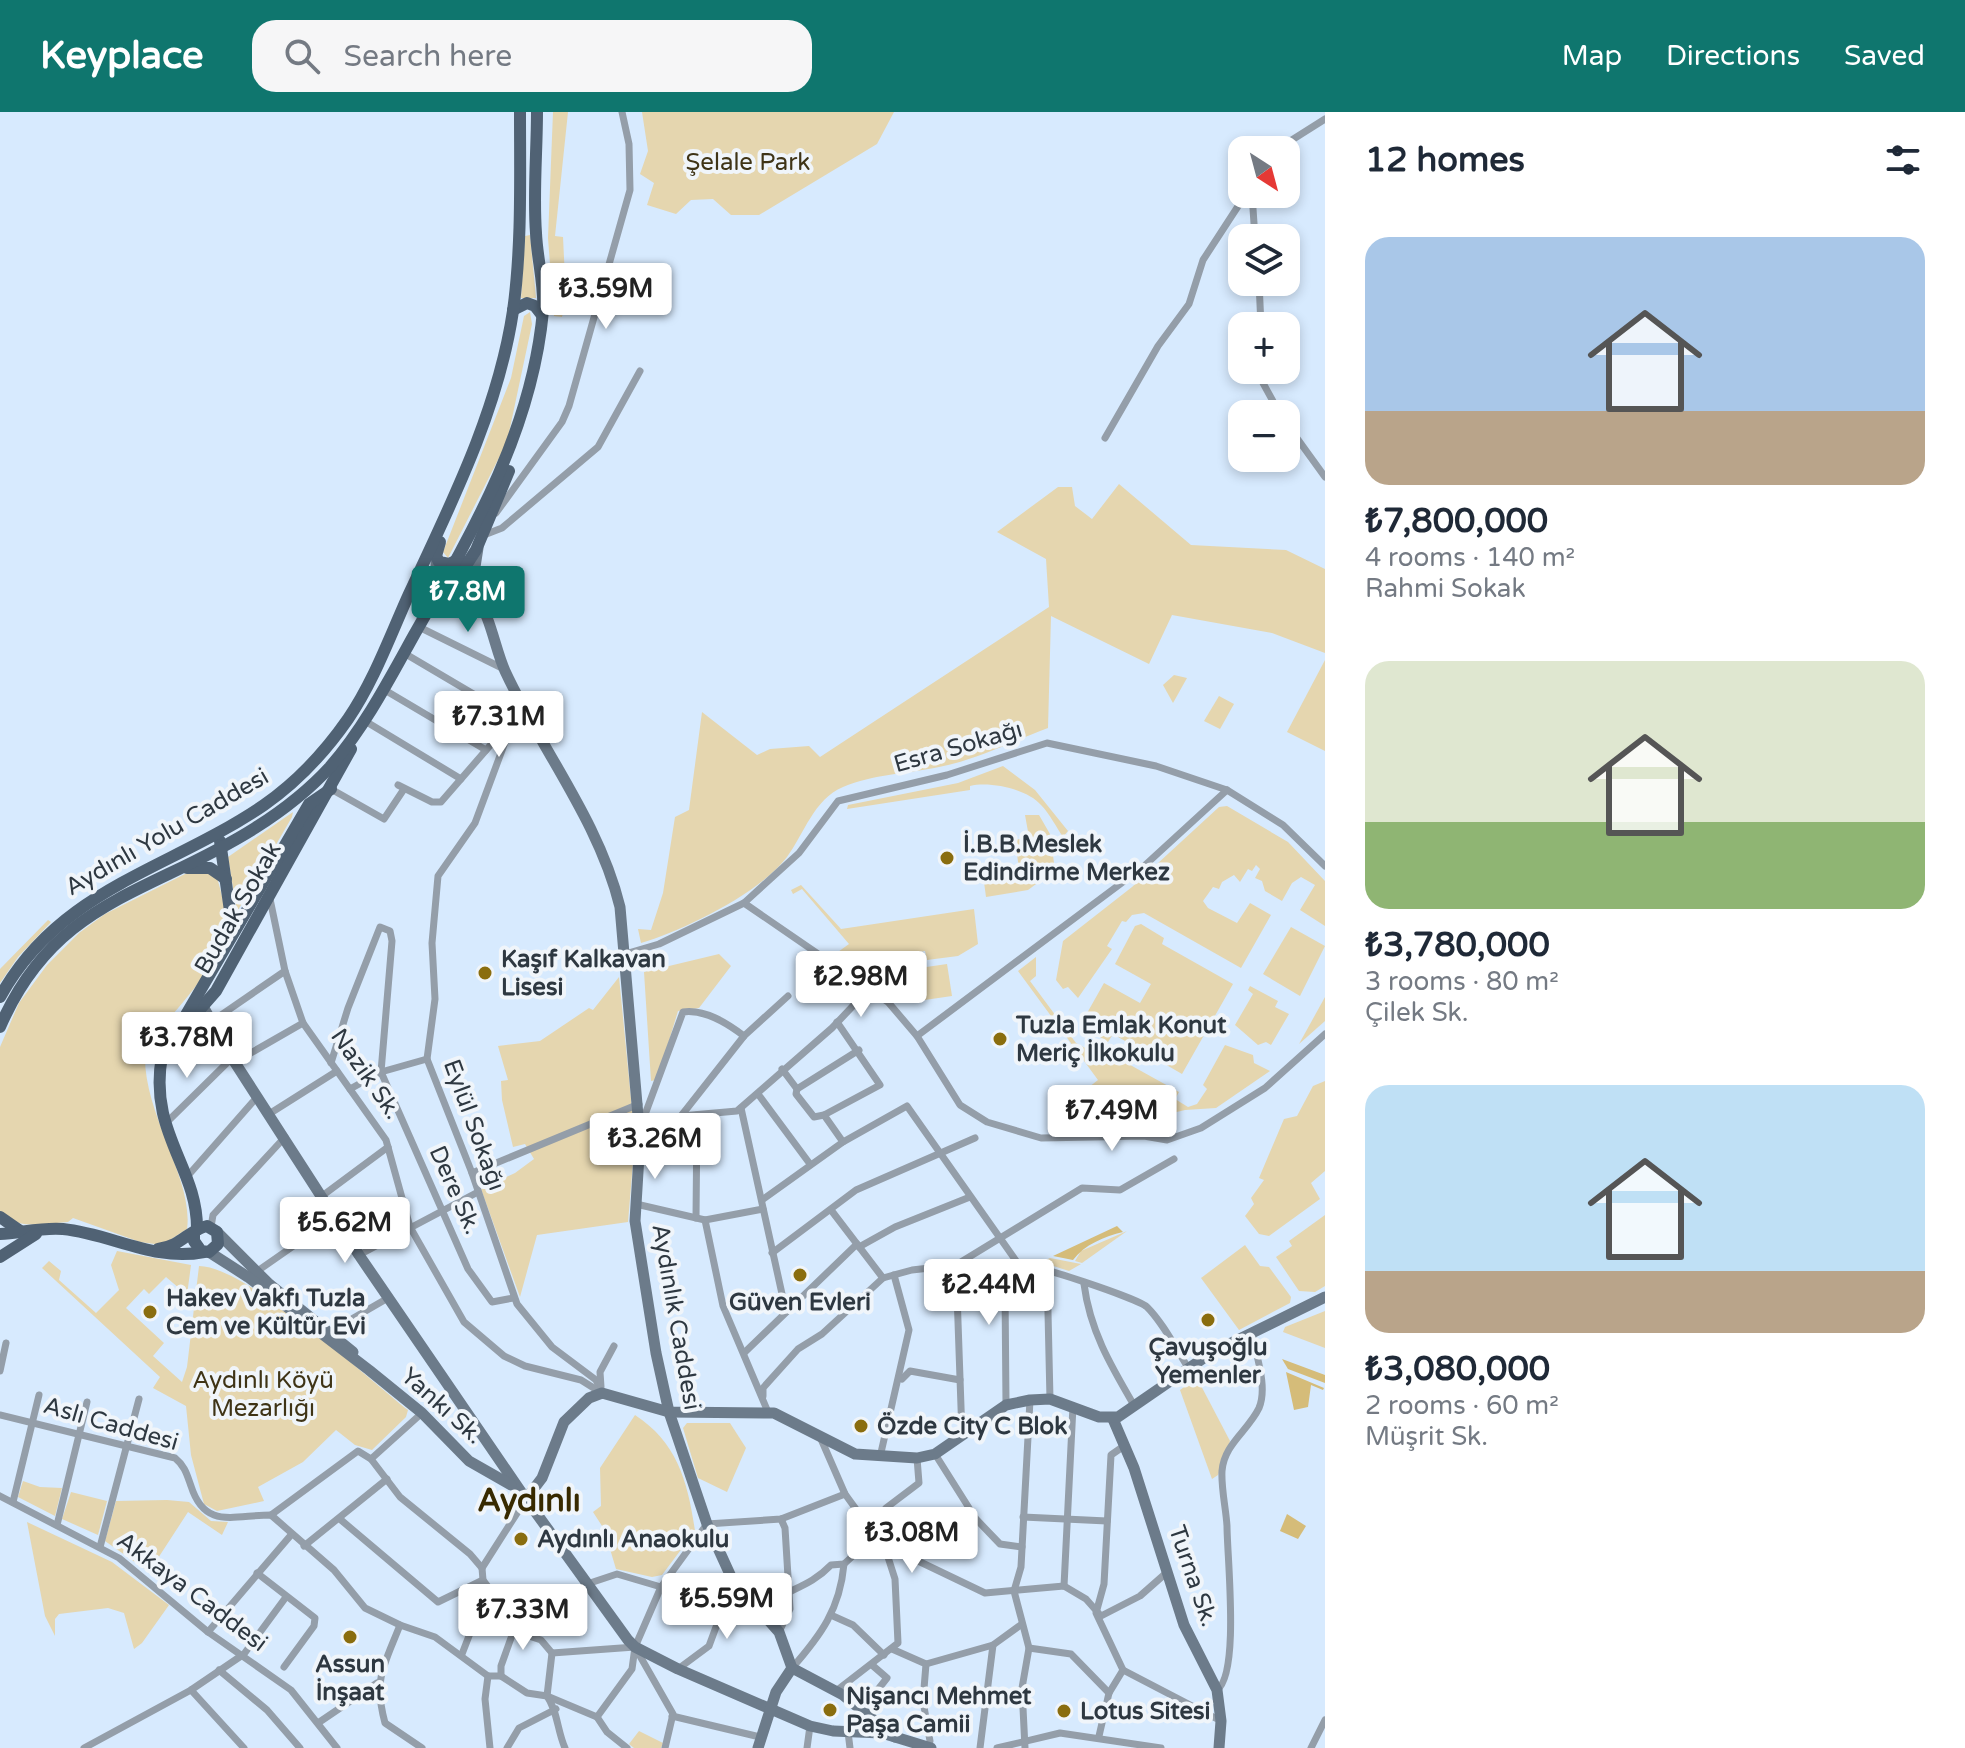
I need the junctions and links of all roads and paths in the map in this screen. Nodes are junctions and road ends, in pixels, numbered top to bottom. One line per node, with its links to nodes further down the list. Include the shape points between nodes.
1 (520, 112): 7 (main road, Aydınlı Yolu Caddesi)
2 (537, 112): 8 (main road, Aydınlı Yolu Caddesi)
3 (622, 112): 15 (street, via 630,190 569,406)
4 (1325, 119): 5 (street)
5 (1298, 136)
6 (1239, 208): 11 (street, via 1203,260 1189,304)
7 (513, 310): 8 (main road, via 527,303); 14 (main road, Aydınlı Yolu Caddesi, via 490,401)
8 (542, 315): 9 (main road, Aydınlı Yolu Caddesi)
9 (533, 371): 15 (main road, via 519,443); 18 (main road, Aydınlı Yolu Caddesi, via 505,461)
10 (640, 371): 16 (street, via 598,447 502,528)
11 (1105, 438)
12 (1300, 442): 13 (street)
13 (1325, 477)
14 (456, 494): 17 (main road); 30 (main road, Aydınlı Yolu Caddesi, via 363,695 325,749)
15 (489, 521): 16 (main road)
16 (481, 539): 19 (main road); 20 (street, via 475,567)
17 (436, 556): 18 (main road, via 446,564); 19 (street, Aydınlık Caddesi, via 434,568)
18 (460, 559): 19 (main road, Aydınlı Yolu Caddesi)
19 (455, 582): 20 (street, Aydınlık Caddesi); 21 (main road, Aydınlı Yolu Caddesi)
20 (478, 599): 23 (street, Aydınlık Caddesi)
21 (419, 627): 22 (main road, Aydınlı Yolu Caddesi); 23 (street)
22 (404, 653): 24 (main road, Aydınlı Yolu Caddesi); 26 (street)
23 (504, 669): 25 (street, Aydınlık Caddesi)
24 (383, 689): 27 (main road, Aydınlı Yolu Caddesi); 28 (street)
25 (523, 708): 26 (street, Eylül Sokağı); 42 (street, Aydınlık Caddesi, via 598,839 620,907)
26 (514, 718): 28 (street); 56 (street, Eylül Sokağı, via 475,823 438,876 432,943 435,999)
27 (365, 721): 29 (street); 31 (main road, Budak Sokak); 33 (main road, Aydınlı Yolu Caddesi, via 312,785)
28 (486, 750): 29 (street)
29 (461, 779): 31 (street, via 441,802 401,787 384,819)
30 (290, 784): 33 (main road, via 258,815 222,838); 46 (main road, Aydınlı Yolu Caddesi, via 248,815 71,913 31,951)
31 (331, 789): 37 (main road, Budak Sokak, via 309,804); 38 (main road, Budak Sokak)
32 (1227, 790): 34 (street, Esra Sokağı, via 1283,825); 39 (street, Esra Sokağı, via 1156,766 1047,743 947,775 838,801 799,853); 54 (street, via 1145,865)
33 (218, 849): 35 (main road, Aydınlı Yolu Caddesi); 36 (main road)
34 (1325, 866)
35 (169, 873): 36 (main road, via 201,866); 51 (main road, Aydınlı Yolu Caddesi, via 100,907 54,943 22,984)
36 (226, 879): 41 (main road)
37 (258, 892): 40 (street); 41 (main road, Budak Sokak)
38 (270, 899): 40 (main road, Budak Sokak); 43 (street, Nazik Sk.)
39 (744, 903): 42 (street, Esra Sokağı, via 659,944); 44 (street)
40 (261, 914): 47 (main road, Budak Sokak)
41 (233, 932): 47 (main road, Budak Sokak)
42 (625, 954): 66 (street, Aydınlık Caddesi)
43 (285, 971): 48 (street); 49 (street, Nazik Sk.)
44 (869, 989): 50 (street); 54 (street, via 888,1002)
45 (788, 996): 53 (street)
46 (0, 997)
47 (201, 1002): 48 (street); 72 (main road, Budak Sokak, via 164,1050 158,1098)
48 (211, 1022): 57 (street)
49 (303, 1023): 57 (street); 58 (street, Nazik Sk.)
50 (834, 1025): 55 (street); 59 (street)
51 (0, 1027)
52 (1325, 1034): 54 (street, via 1265,1088 1201,1128 1167,1140 1041,1138 987,1122 960,1105)
53 (744, 1036): 71 (street); 73 (street, via 710,1016 683,1012)
54 (917, 1036)
55 (859, 1050): 63 (street); 70 (street, via 880,1085)
56 (427, 1059): 61 (street); 81 (street, Eylül Sokağı)
57 (234, 1060): 65 (street); 72 (street)
58 (331, 1063): 60 (street, Nazik Sk.); 61 (street, Dere Sk., via 380,927 390,931 392,941)
59 (782, 1069): 63 (street); 64 (street)
60 (337, 1071): 62 (street, Nazik Sk.); 68 (street)
61 (381, 1072): 62 (street); 90 (street, Dere Sk.)
62 (350, 1089): 77 (street, Nazik Sk.)
63 (797, 1089): 70 (street, via 814,1117)
64 (758, 1094): 67 (street); 80 (street)
65 (258, 1096): 68 (street); 82 (street)
66 (639, 1104): 73 (street, Aydınlık Caddesi); 81 (street)
67 (741, 1108): 69 (street); 86 (street)
68 (269, 1114): 74 (street)
69 (697, 1115): 71 (street); 93 (street)
70 (824, 1115): 76 (street)
71 (681, 1116): 73 (street)
72 (164, 1125): 82 (main road)
73 (640, 1134): 87 (street, Aydınlık Caddesi)
74 (285, 1137): 84 (street); 96 (street)
75 (975, 1138): 78 (street)
76 (843, 1142): 78 (street, via 907,1106); 80 (street)
77 (388, 1147): 84 (street); 95 (street, Nazik Sk.)
78 (940, 1153): 85 (street); 89 (street, via 856,1190)
79 (1174, 1159): 100 (street, via 1120,1190 1082,1188)
80 (810, 1164): 86 (street)
81 (472, 1173): 83 (street, Eylül Sokağı)
82 (185, 1179): 96 (main road)
83 (478, 1192): 90 (street); 116 (street, Eylül Sokağı)
84 (322, 1196): 92 (street)
85 (970, 1197): 100 (street); 101 (street)
86 (762, 1200): 88 (street)
87 (636, 1204): 93 (street); 138 (street, Aydınlık Caddesi)
88 (763, 1209): 94 (street); 104 (street)
89 (831, 1210): 101 (street); 104 (street)
90 (442, 1211): 95 (street); 116 (street, Dere Sk., via 468,1269 492,1302)
91 (0, 1217): 98 (main road)
92 (335, 1217): 105 (street); 110 (street)
93 (696, 1218): 94 (street)
94 (705, 1220): 122 (street, via 716,1282)
95 (410, 1227): 105 (street); 128 (street, Nazik Sk., via 464,1322 504,1356 581,1380)
96 (205, 1230): 102 (main road, via 178,1245); 103 (main road, via 195,1245); 103 (main road, via 218,1244); 110 (street, Yankı Sk.)
97 (42, 1231): 98 (main road); 102 (main road, via 74,1231); 106 (main road)
98 (23, 1233): 99 (main road)
99 (0, 1234)
100 (998, 1237): 107 (street); 108 (street)
101 (858, 1245): 112 (street); 117 (street)
102 (143, 1249): 103 (main road, via 177,1256)
103 (207, 1252): 124 (street, Yankı Sk.)
104 (772, 1253): 117 (street)
105 (359, 1255): 115 (street)
106 (0, 1257)
107 (956, 1265): 111 (street); 127 (street)
108 (1019, 1265): 109 (street); 135 (street, via 1005,1289)
109 (1047, 1269): 113 (street); 132 (street)
110 (256, 1272): 118 (street, Yankı Sk.)
111 (894, 1275): 112 (street); 126 (street, via 909,1330)
112 (883, 1278): 130 (street, via 798,1349 763,1388)
113 (1084, 1284): 123 (street, via 1146,1304); 137 (street, via 1101,1351)
114 (1325, 1297): 119 (street)
115 (388, 1298): 118 (street); 156 (street)
116 (513, 1298): 128 (street, Eylül Sokağı, via 531,1325 573,1366 596,1380)
117 (786, 1312): 122 (street)
118 (331, 1331): 124 (street, Yankı Sk.)
119 (1252, 1334): 123 (street); 212 (street, via 1260,1404 1229,1447 1222,1471 1230,1639 1224,1683)
120 (6, 1343): 125 (street)
121 (614, 1346): 128 (street, via 600,1372)
122 (745, 1352): 130 (street)
123 (1189, 1369): 137 (street)
124 (369, 1370): 140 (street, Yankı Sk.)
125 (0, 1371)
126 (900, 1380): 127 (street, via 910,1371); 150 (street)
127 (960, 1380): 145 (street)
128 (602, 1393): 138 (street, Nazik Sk.); 156 (street, via 564,1422 542,1478)
129 (39, 1395): 143 (street)
130 (763, 1396): 139 (street)
131 (139, 1399): 147 (street)
132 (1050, 1399): 133 (street); 136 (street)
133 (1030, 1400): 135 (street); 159 (street)
134 (87, 1402): 144 (street)
135 (1006, 1405): 145 (street)
136 (1073, 1406): 142 (street); 162 (street)
137 (1135, 1407): 142 (street)
138 (669, 1412): 139 (street, Nazik Sk.); 164 (street, Aydınlık Caddesi)
139 (768, 1412): 146 (street)
140 (422, 1413): 152 (street); 156 (street, Yankı Sk., via 469,1461 502,1478)
141 (0, 1415): 143 (street, Aslı Caddesi)
142 (1113, 1419): 148 (street, Turna Sk.)
143 (32, 1423): 144 (street, Aslı Caddesi); 157 (street)
144 (80, 1435): 147 (street, Aslı Caddesi); 165 (street)
145 (962, 1435): 149 (street)
146 (820, 1437): 150 (street, via 855,1454); 154 (street)
147 (126, 1446): 158 (street, Aslı Caddesi, via 175,1458 207,1513); 169 (street)
148 (1124, 1446): 163 (street, via 1111,1455); 175 (street, Turna Sk.)
149 (935, 1454): 151 (street); 170 (street, via 976,1519 1000,1544)
150 (880, 1457): 151 (street)
151 (917, 1458): 166 (street, via 919,1483)
152 (371, 1459): 153 (street); 158 (street, via 358,1451 351,1454)
153 (387, 1479): 161 (street); 173 (street, via 400,1497)
154 (845, 1494): 160 (street); 166 (street)
155 (0, 1496): 157 (street, Akkaya Caddesi)
156 (526, 1499): 173 (street); 178 (street)
157 (13, 1502): 165 (street, Akkaya Caddesi)
158 (271, 1515): 167 (street)
159 (1023, 1517): 162 (street); 170 (street)
160 (781, 1519): 164 (street); 182 (street)
161 (341, 1520): 168 (street); 181 (street, via 438,1602)
162 (1067, 1520): 163 (street); 179 (street)
163 (1107, 1521): 186 (street, via 1104,1584)
164 (707, 1524): 177 (street, Aydınlık Caddesi); 180 (street)
165 (57, 1525): 169 (street, Akkaya Caddesi)
166 (869, 1527): 171 (street); 172 (street, via 867,1543)
167 (291, 1535): 168 (street); 174 (street)
168 (304, 1546): 190 (street, via 334,1570 365,1608)
169 (100, 1547): 191 (street, Akkaya Caddesi)
170 (1022, 1547): 183 (street)
171 (889, 1551): 183 (street, via 985,1593); 196 (street, via 898,1643)
172 (844, 1564): 182 (street, via 831,1565 815,1581); 187 (street)
173 (482, 1568): 176 (street)
174 (257, 1573): 184 (street); 191 (street)
175 (1165, 1574): 186 (street, via 1140,1596 1105,1615); 212 (street, Turna Sk.)
176 (483, 1580): 181 (street); 188 (street)
177 (733, 1581): 185 (street, Aydınlık Caddesi); 205 (street, via 709,1646)
178 (587, 1584): 180 (street, via 617,1574); 194 (street)
179 (1064, 1586): 183 (street); 186 (street, via 1086,1599)
180 (661, 1587): 194 (street)
181 (471, 1588): 198 (street, via 474,1623)
182 (790, 1591): 185 (street); 192 (street, via 790,1609)
183 (1014, 1591): 189 (street)
184 (286, 1597): 200 (street); 203 (street, via 315,1618)
185 (761, 1610): 192 (street, Aydınlık Caddesi)
186 (1096, 1613): 207 (street)
187 (833, 1616): 199 (street, via 853,1625); 204 (street)
188 (516, 1624): 197 (street); 209 (street)
189 (1022, 1624): 193 (street); 195 (street)
190 (400, 1625): 198 (street); 210 (street)
191 (208, 1632): 200 (street, Akkaya Caddesi)
192 (779, 1632): 204 (street, Aydınlık Caddesi)
193 (993, 1645): 201 (street); 245 (street)
194 (635, 1647): 197 (street); 205 (street); 219 (street); 220 (street, via 632,1669)
195 (1029, 1648): 214 (street, via 1071,1654); 228 (street, via 1022,1688)
196 (892, 1649): 199 (street); 201 (street)
197 (552, 1653): 215 (street)
198 (462, 1654): 208 (street)
199 (884, 1655): 202 (street)
200 (240, 1656): 206 (street); 223 (street, Akkaya Caddesi, via 291,1690)
201 (926, 1664): 244 (street, via 923,1701)
202 (872, 1665): 213 (street); 218 (street, via 887,1678)
203 (284, 1667)
204 (792, 1668): 213 (street); 217 (street)
205 (678, 1669): 217 (street)
206 (219, 1670): 211 (street); 233 (street, via 267,1710)
207 (1123, 1670): 214 (street); 222 (street)
208 (488, 1676): 209 (street); 236 (street)
209 (501, 1676): 215 (street, via 527,1693)
210 (377, 1683): 223 (street); 235 (street, via 385,1723)
211 (191, 1690): 231 (street); 232 (street)
212 (1217, 1690): 222 (street, Turna Sk.)
213 (836, 1691): 218 (street)
214 (1109, 1693): 226 (street)
215 (547, 1696): 216 (street); 220 (street)
216 (556, 1709): 237 (street, via 519,1728); 238 (street, via 556,1728)
217 (769, 1710): 224 (street); 230 (street)
218 (861, 1711): 225 (street, via 865,1724); 227 (street)
219 (672, 1716): 230 (street); 241 (street)
220 (597, 1717): 229 (street)
221 (1325, 1720): 250 (street)
222 (1221, 1721): 249 (street, Turna Sk.)
223 (318, 1723): 234 (street, Akkaya Caddesi)
224 (810, 1726): 225 (street); 242 (street)
225 (851, 1732): 227 (street); 243 (street)
226 (1099, 1736): 228 (street, via 1060,1733); 248 (street)
227 (895, 1737): 244 (street)
228 (1026, 1738): 246 (street); 247 (street)
229 (619, 1741): 239 (street); 240 (street)
230 (759, 1742)
231 (84, 1748)
232 (244, 1748)
233 (300, 1748)
234 (337, 1748)
235 (422, 1748)
236 (490, 1748)
237 (507, 1748)
238 (565, 1748)
239 (610, 1748)
240 (627, 1748)
241 (665, 1748)
242 (807, 1748)
243 (850, 1748)
244 (929, 1748)
245 (980, 1748)
246 (997, 1748)
247 (1025, 1748)
248 (1161, 1748)
249 (1219, 1748)
250 (1311, 1748)

